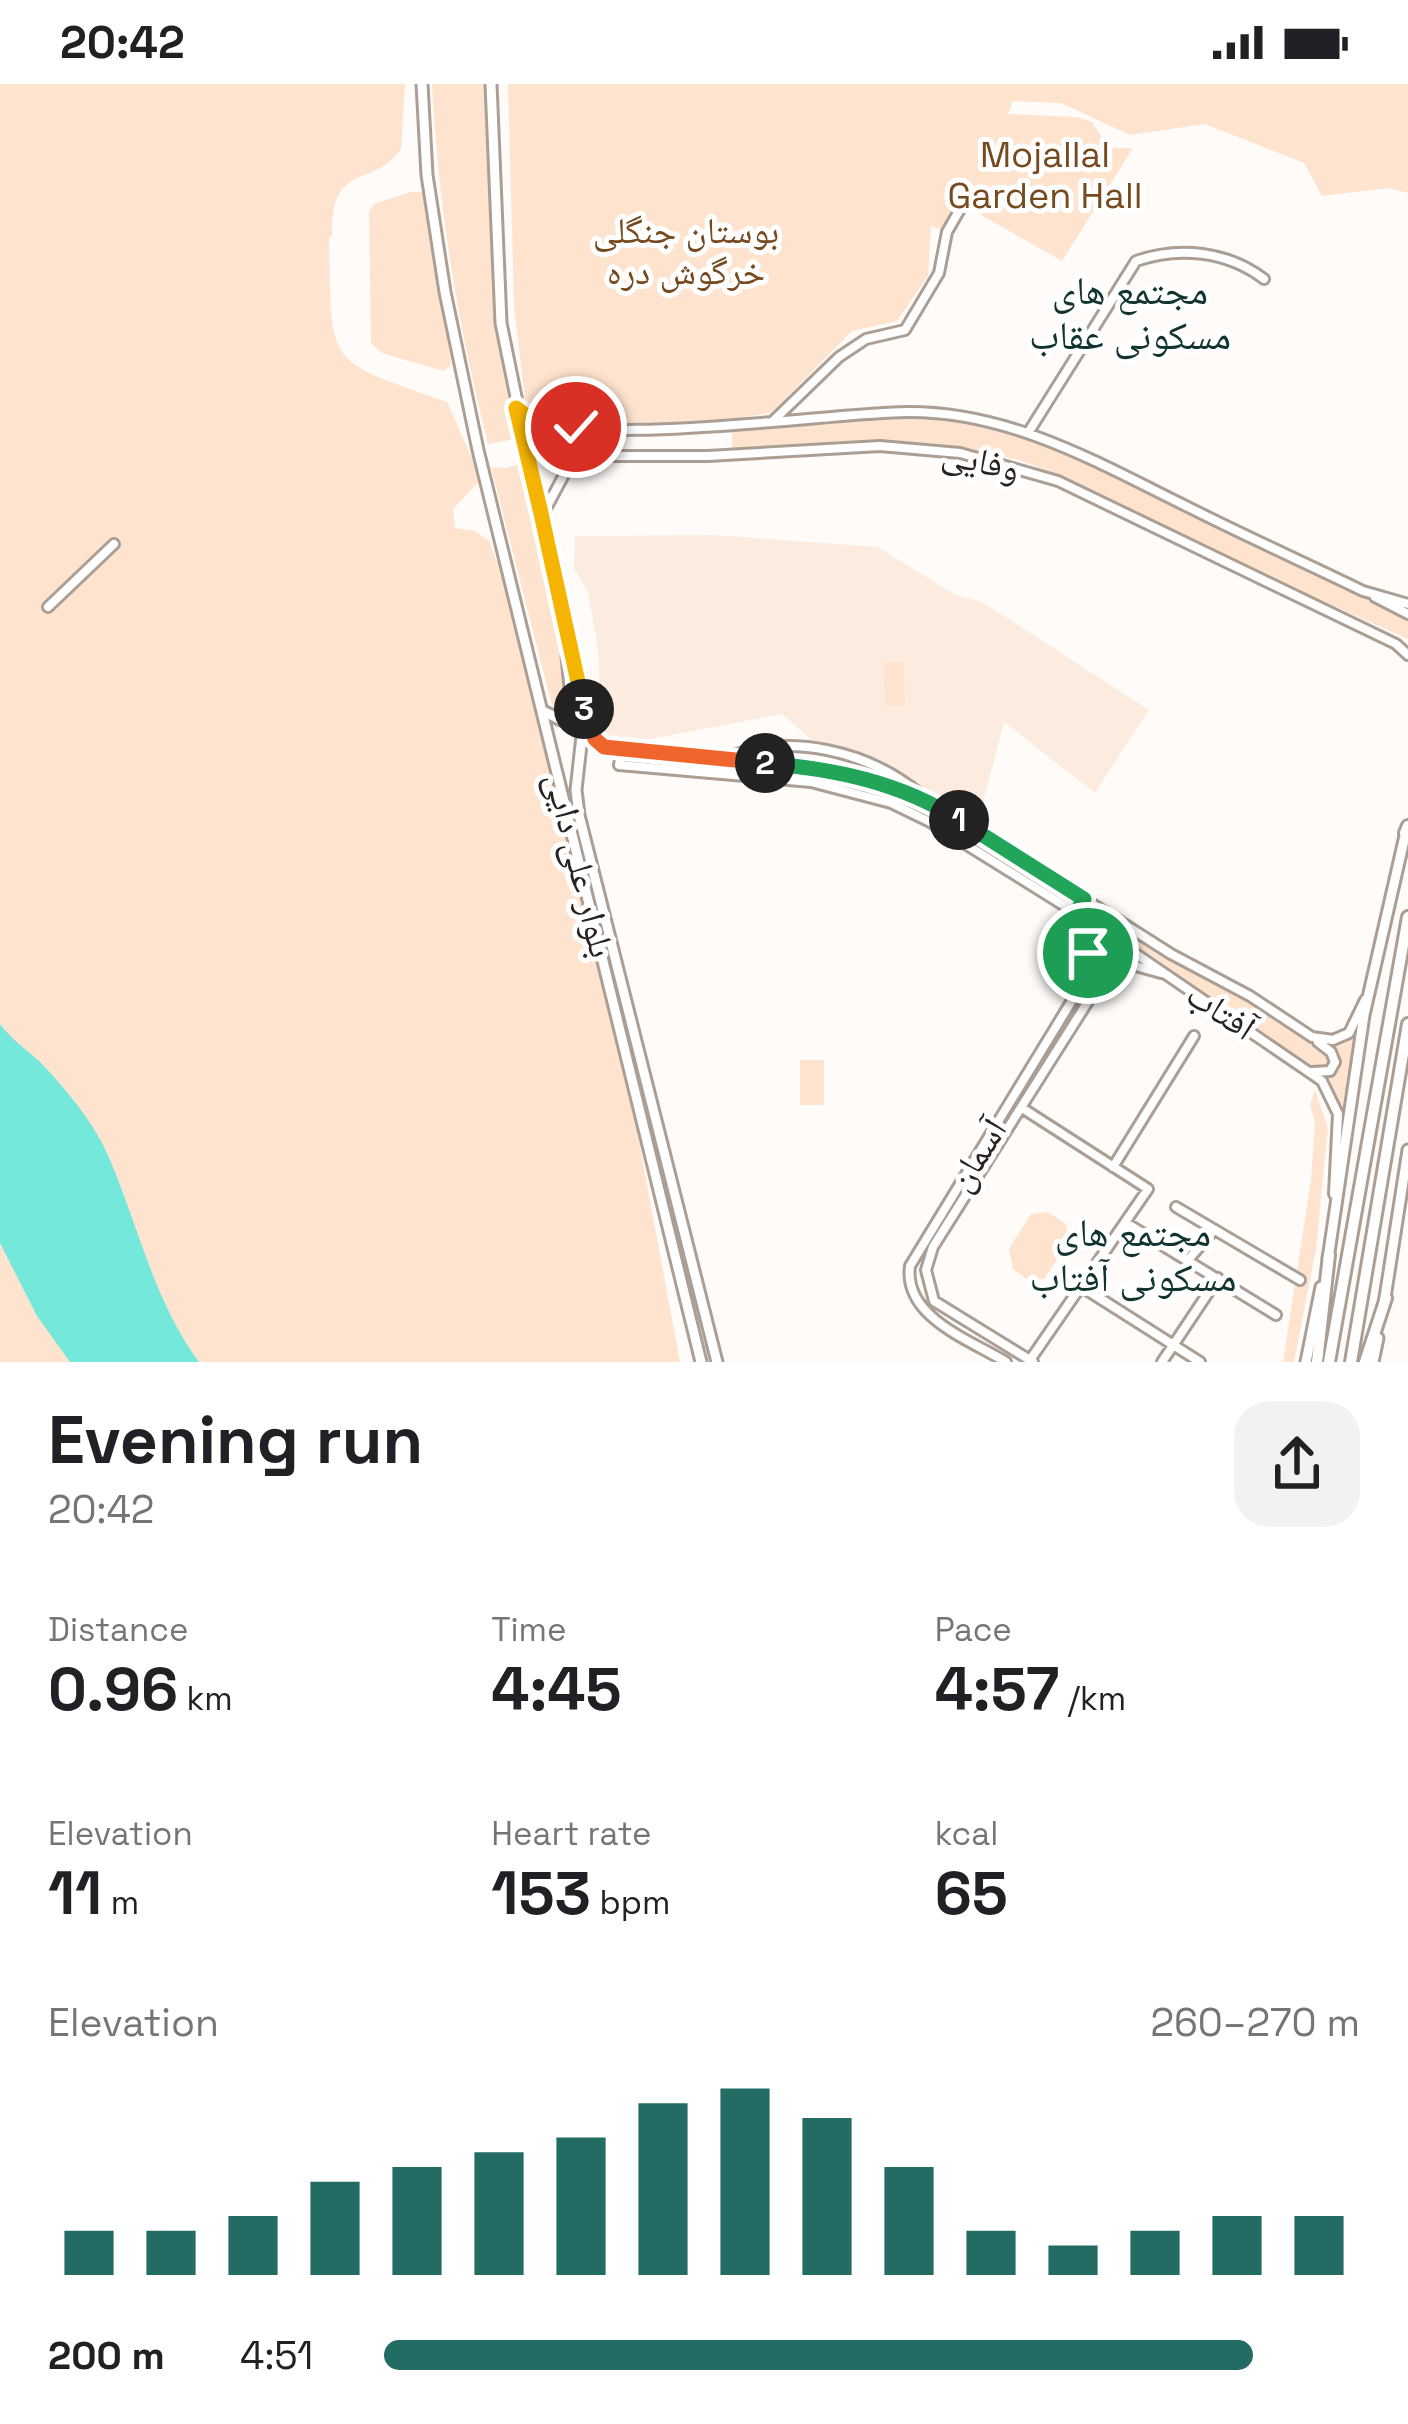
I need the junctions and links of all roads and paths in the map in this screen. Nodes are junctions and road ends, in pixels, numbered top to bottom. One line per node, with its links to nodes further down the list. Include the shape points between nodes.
1 (422, 84): 21 (main road, بلوار علی دایی, via 445,292)
2 (491, 84): 5 (main road, بلوار علی دایی, via 501,323)
3 (963, 204): 6 (street, via 946,232 939,273 904,330 866,339 839,357)
4 (1264, 280): 8 (street, via 1194,251 1136,261)
5 (516, 408): 7 (street, وفایی, via 538,424); 10 (main road, بلوار علی دایی)
6 (771, 423): 7 (street, وفایی); 8 (street, وفایی, via 908,412)
7 (576, 427): 9 (street, via 560,435 561,451)
8 (1028, 433): 12 (street, وفایی)
9 (612, 456): 10 (street, وفایی, via 565,473); 17 (street, وفایی, via 880,446 986,458 1058,482)
10 (542, 516): 16 (main road, بلوار علی دایی)
11 (114, 544): 14 (street)
12 (1363, 591): 13 (street, وفایی); 15 (street)
13 (1408, 604)
14 (48, 607)
15 (1408, 614)
16 (565, 628): 20 (main road, بلوار علی دایی); 21 (main road, via 572,709 562,720)
17 (1396, 644): 18 (street); 19 (street, وفایی)
18 (1408, 644)
19 (1408, 656)
20 (582, 706): 22 (street, آفتاب, via 595,739); 56 (main road, بلوار علی دایی, via 579,815)
21 (543, 711): 55 (main road, بلوار علی دایی)
22 (628, 750): 23 (street, آفتاب); 27 (street, آفتاب, via 619,765 811,782 891,803)
23 (722, 760): 24 (street, آفتاب, via 818,768); 24 (street, via 751,748 839,753 895,773)
24 (926, 798): 26 (street, آفتاب)
25 (1407, 827): 32 (main road)
26 (1084, 899): 27 (street); 35 (street, آفتاب)
27 (1076, 913): 29 (street); 31 (street, آفتاب)
28 (1408, 917): 62 (highway)
29 (1088, 960): 30 (street, via 1109,955); 57 (street, آسمان, via 1076,996 910,1266 923,1311)
30 (1107, 975): 31 (street, via 1138,965); 37 (street, آسمان)
31 (1175, 979): 36 (street, آفتاب)
32 (1369, 991): 35 (street, via 1349,1033); 41 (main road)
33 (1408, 1024): 63 (highway)
34 (1194, 1036): 39 (street)
35 (1312, 1037): 36 (street, via 1335,1062 1325,1074)
36 (1312, 1072): 41 (street, آفتاب, via 1338,1114)
37 (1022, 1108): 39 (street); 54 (street, آسمان, via 926,1270 934,1300)
38 (1408, 1150): 46 (main road)
39 (1113, 1167): 43 (street, via 1148,1190)
40 (1176, 1207): 44 (street)
41 (1335, 1207): 45 (main road)
42 (1408, 1210): 46 (main road)
43 (1126, 1222): 47 (street); 50 (street)
44 (1214, 1230): 47 (street); 49 (street)
45 (1329, 1255): 60 (main road); 61 (highway)
46 (1394, 1256): 51 (main road)
47 (1188, 1260): 48 (street)
48 (1218, 1278): 52 (street); 53 (street)
49 (1300, 1280)
50 (1082, 1287): 53 (street); 54 (street)
51 (1385, 1298): 64 (highway)
52 (1276, 1315)
53 (1173, 1345): 58 (street); 59 (street)
54 (1031, 1361)
55 (701, 1362)
56 (718, 1362)
57 (1006, 1362)
58 (1162, 1362)
59 (1200, 1362)
60 (1306, 1362)
61 (1317, 1362)
62 (1329, 1362)
63 (1351, 1362)
64 (1369, 1362)

